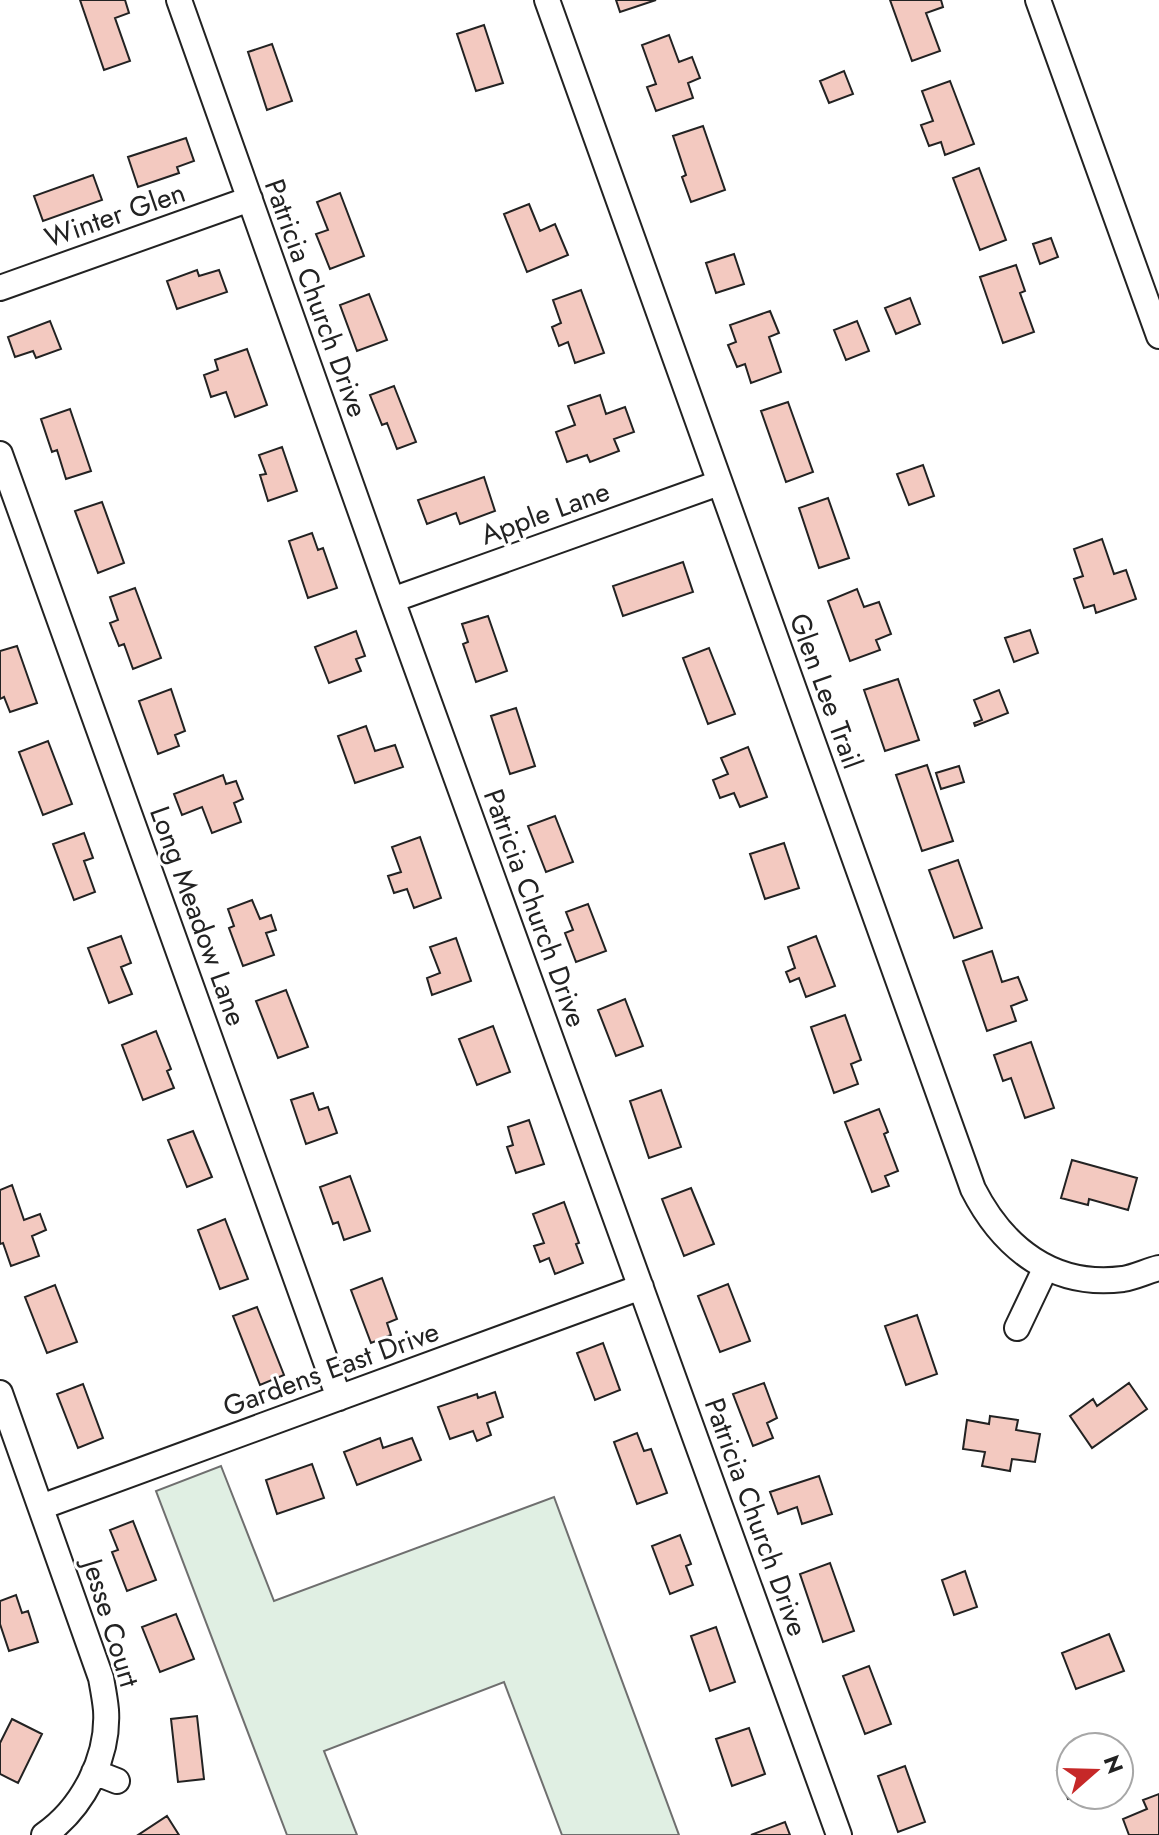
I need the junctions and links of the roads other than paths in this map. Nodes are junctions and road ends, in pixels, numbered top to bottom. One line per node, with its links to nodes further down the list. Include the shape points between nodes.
1 (179, 0): 4 (street, Patricia Church Drive)
2 (547, 0): 8 (street, Glen Lee Trail)
3 (1038, 0): 6 (street)
4 (250, 199): 5 (street, Winter Glen); 9 (street, Patricia Church Drive)
5 (0, 288)
6 (1159, 336)
7 (0, 454): 15 (street, Long Meadow Lane)
8 (719, 483): 9 (street, Apple Lane); 10 (street, Glen Lee Trail, via 973,1189 1002,1235)
9 (392, 600): 12 (street, Patricia Church Drive)
10 (1046, 1267): 11 (street, Glen Lee Trail, via 1098,1280 1125,1279); 13 (street)
11 (1159, 1268)
12 (641, 1287): 15 (street, Gardens East Drive); 18 (street, Patricia Church Drive)
13 (1017, 1328)
14 (0, 1393): 16 (street, Jesse Court)
15 (339, 1398): 16 (street, Gardens East Drive)
16 (41, 1507): 17 (street, Jesse Court, via 101,1678 106,1709 106,1776)
17 (44, 1835)
18 (839, 1835)

